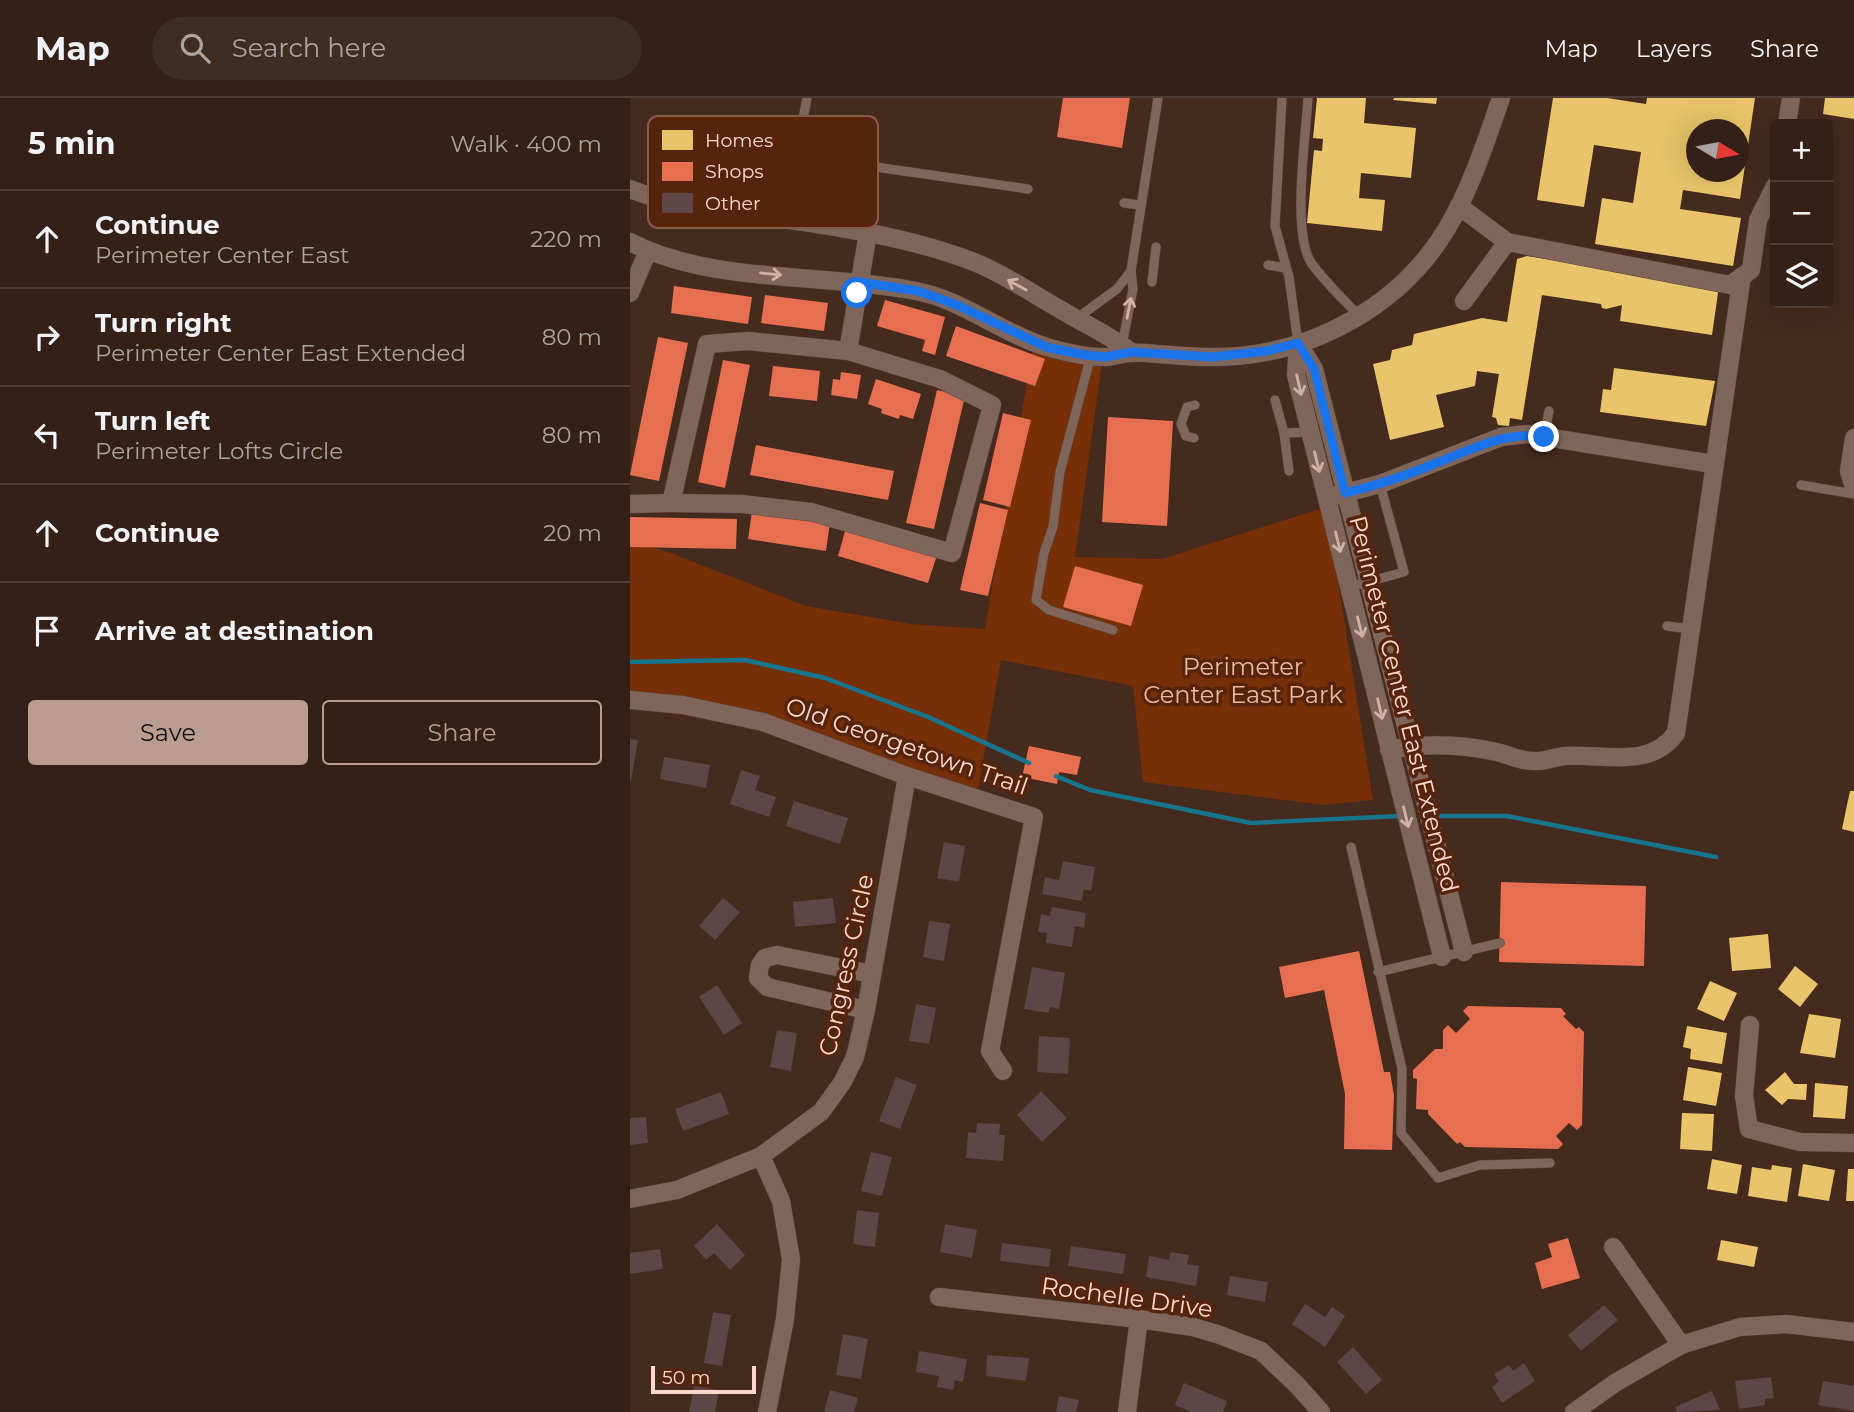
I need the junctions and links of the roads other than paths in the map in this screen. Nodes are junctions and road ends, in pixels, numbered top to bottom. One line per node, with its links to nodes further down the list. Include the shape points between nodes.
1 (807, 98): 7 (lane)
2 (1158, 98): 15 (lane)
3 (1282, 98): 24 (lane, via 1275,226)
4 (1308, 98): 31 (lane, via 1301,199 1304,243 1311,263)
5 (1501, 98): 16 (street)
6 (1791, 98): 8 (street)
7 (804, 116)
8 (1788, 119)
9 (878, 167): 11 (lane)
10 (630, 189): 12 (street)
11 (1028, 189)
12 (648, 196)
13 (1770, 196): 26 (street, via 1758,220 1751,270)
14 (1124, 203): 15 (lane)
15 (1140, 205): 25 (lane)
16 (1459, 206): 20 (street); 31 (street, via 1442,238 1413,274)
17 (838, 228): 18 (street)
18 (868, 233): 27 (street); 32 (street, one-way to 18, via 977,263)
19 (630, 242): 22 (street)
20 (1507, 242): 26 (street, via 1730,285); 30 (street)
21 (1156, 247): 28 (lane)
22 (648, 251): 27 (street, one-way to 27, via 703,267); 29 (street)
23 (1268, 265): 24 (lane)
24 (1286, 268): 33 (lane)
25 (1131, 271): 32 (lane, via 1117,289); 34 (lane, one-way to 25)
26 (1742, 276): 45 (street)
27 (859, 282): 35 (street); 36 (street, via 918,291 1046,347)
28 (1152, 282)
29 (630, 293)
30 (1464, 300)
31 (1360, 317): 33 (street)
32 (1076, 319): 34 (street)
33 (1298, 343): 34 (street, via 1212,357); 40 (street, Perimeter Center East Extended, one-way to 40, via 1296,375); 50 (street, Perimeter Center East Extended, via 1314,369)
34 (1127, 349): 36 (street, via 1105,357)
35 (848, 351): 53 (street, via 748,341 707,344); 53 (street, via 940,379 992,405 952,553 811,512 742,504)
36 (1091, 355): 59 (lane, via 1060,472 1037,600 1049,610)
37 (1275, 400): 41 (lane)
38 (1195, 405): 43 (lane, via 1187,407 1181,424 1186,436)
39 (1549, 411): 42 (lane)
40 (1310, 432): 41 (lane); 52 (street, Perimeter Center East Extended, one-way to 52)
41 (1284, 433): 46 (lane)
42 (1544, 437): 45 (street); 47 (street, via 1501,437)
43 (1194, 438)
44 (1854, 438): 49 (street, via 1849,471)
45 (1713, 464): 58 (street)
46 (1289, 471)
47 (1380, 484): 50 (street); 55 (lane, via 1404,572)
48 (1801, 485): 51 (lane)
49 (1854, 488)
50 (1345, 493): 52 (street); 55 (street, Perimeter Center East Extended)
51 (1854, 494)
52 (1327, 498): 56 (street, Perimeter Center East Extended, one-way to 56)
53 (671, 503): 54 (street)
54 (630, 504)
55 (1368, 582): 56 (lane); 61 (street, Perimeter Center East Extended)
56 (1349, 587): 62 (street, Perimeter Center East Extended, one-way to 62)
57 (1667, 626): 58 (lane)
58 (1690, 629): 61 (street, via 1676,733 1657,751 1619,758 1565,756 1531,761 1494,751)
59 (1113, 630)
60 (630, 700): 63 (street, Old Georgetown Trail, via 683,705 764,722)
61 (1411, 746): 62 (street); 66 (street, Perimeter Center East Extended)
62 (1390, 750): 67 (street, Perimeter Center East Extended, one-way to 67)
63 (907, 776): 69 (street, Congress Circle); 72 (street, Old Georgetown Trail, via 1034,817 990,1051)
64 (1351, 847): 68 (lane)
65 (1500, 943): 66 (lane)
66 (1464, 952): 67 (lane)
67 (1442, 957): 68 (lane)
68 (1378, 972): 75 (lane, via 1402,1069 1401,1133 1438,1178 1480,1165)
69 (872, 974): 70 (street, Congress Circle); 70 (street, via 777,955 760,965 758,978 767,987)
70 (866, 1010): 74 (street, Congress Circle, via 855,1057 842,1083 821,1112)
71 (1751, 1025): 73 (street, via 1744,1096 1749,1129 1800,1142)
72 (1003, 1070)
73 (1854, 1143)
74 (761, 1156): 76 (street, Congress Circle, via 677,1190); 82 (street, via 781,1201 792,1259)
75 (1550, 1163)
76 (630, 1199)
77 (1613, 1247): 81 (street)
78 (939, 1297): 79 (street, Rochelle Drive)
79 (1139, 1319): 83 (street); 84 (street, Rochelle Drive, via 1193,1327 1261,1351)
80 (1854, 1332): 81 (street, via 1786,1324 1740,1327)
81 (1681, 1345): 85 (street)
82 (767, 1412)
83 (1127, 1412)
84 (1321, 1412)
85 (1574, 1412)

